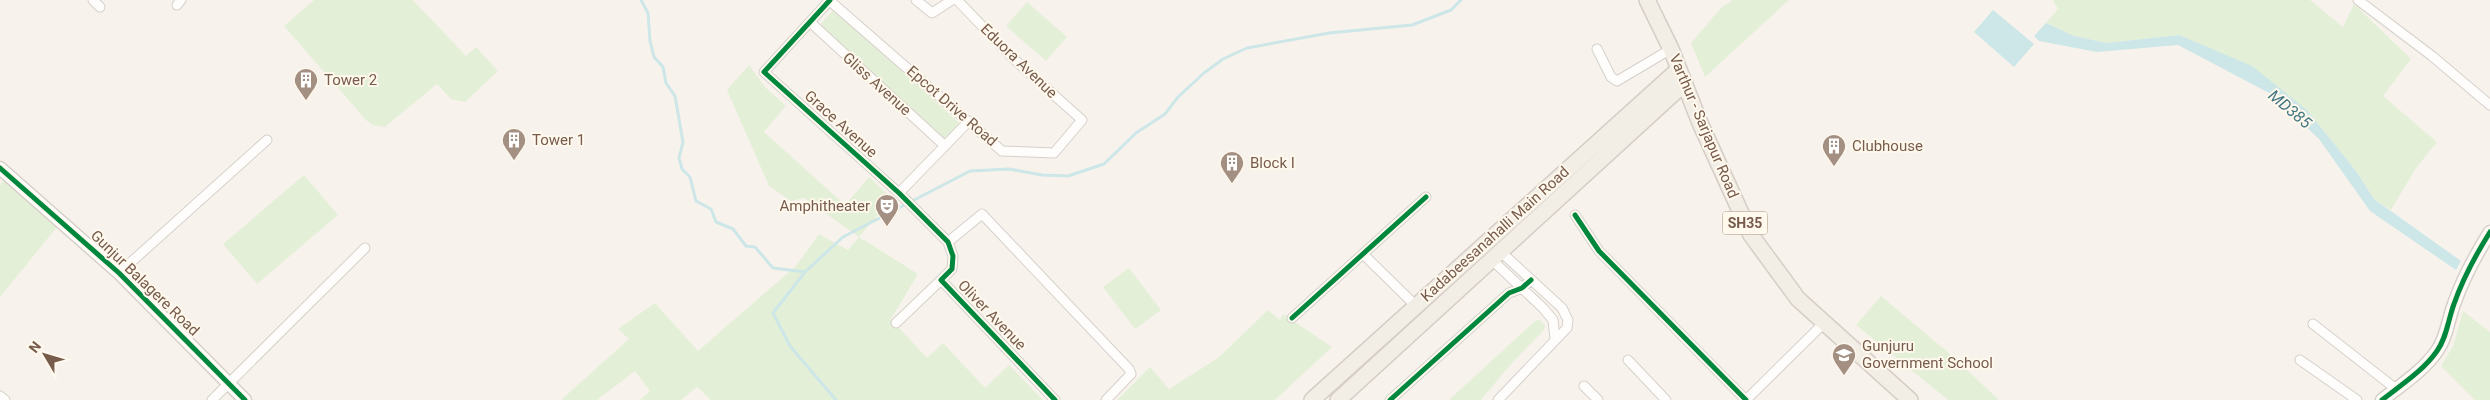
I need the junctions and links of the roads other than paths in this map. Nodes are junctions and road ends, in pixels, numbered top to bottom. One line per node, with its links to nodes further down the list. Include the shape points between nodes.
1 (829, 0): 7 (street); 13 (street, Epcot Drive Road)
2 (916, 0): 3 (street, via 932,12)
3 (952, 0)
4 (957, 0): 12 (street, Eduora Avenue, via 1015,60)
5 (1647, 0): 9 (main road, Varthur - Sarjapur Road / SH35)
6 (2358, 0): 11 (street)
7 (810, 22): 15 (street, Gliss Avenue); 17 (street, Grace Avenue, via 764,72)
8 (1597, 49): 9 (street, via 1617,81)
9 (1671, 49): 10 (main road, Varthur - Sarjapur Road / SH35)
10 (1682, 76): 24 (main road, Kadabeesanahalli Main Road); 29 (main road, Kadabeesanahalli Main Road); 32 (main road, Varthur - Sarjapur Road / SH35, via 1751,235 1789,289)
11 (2490, 105)
12 (1082, 120): 13 (street, Epcot Drive Road, via 1054,154 1002,151)
13 (969, 121): 15 (street)
14 (267, 140): 25 (street)
15 (945, 146): 17 (street)
16 (0, 168): 25 (street, Gunjur Balagere Road)
17 (899, 193): 21 (street, Grace Avenue)
18 (1426, 197): 23 (street)
19 (1575, 215): 52 (street, via 1599,251)
20 (2490, 232): 39 (street, via 2467,270 2444,340 2424,366)
21 (948, 242): 26 (street, Oliver Avenue, via 954,256 952,269); 45 (street, via 982,214 1129,369 1128,379)
22 (365, 248): 37 (street)
23 (1363, 254): 29 (street); 30 (street)
24 (1496, 256): 27 (street); 28 (street); 47 (main road, Kadabeesanahalli Main Road)
25 (119, 272): 37 (street, Gunjur Balagere Road)
26 (940, 280): 31 (street); 44 (street, Oliver Avenue)
27 (1531, 280): 28 (street); 34 (street, via 1562,308 1568,320 1567,328)
28 (1522, 288): 34 (street, via 1552,320); 48 (street, via 1509,293)
29 (1415, 305): 46 (main road, Kadabeesanahalli Main Road)
30 (1292, 318)
31 (896, 323)
32 (1824, 323): 52 (street); 53 (main road, Varthur - Sarjapur Road / SH35)
33 (2313, 324): 39 (street)
34 (1556, 339): 49 (street)
35 (1628, 360): 51 (street)
36 (2300, 360): 54 (street)
37 (229, 384): 42 (street); 43 (street, Gunjur Balagere Road)
38 (1584, 386): 50 (street)
39 (2396, 389): 55 (street)
40 (0, 396): 41 (street)
41 (5, 400)
42 (212, 400)
43 (245, 400)
44 (1055, 400)
45 (1106, 400)
46 (1312, 400)
47 (1338, 400)
48 (1390, 400)
49 (1498, 400)
50 (1598, 400)
51 (1666, 400)
52 (1746, 400)
53 (1910, 400)
54 (2357, 400)
55 (2382, 400)

